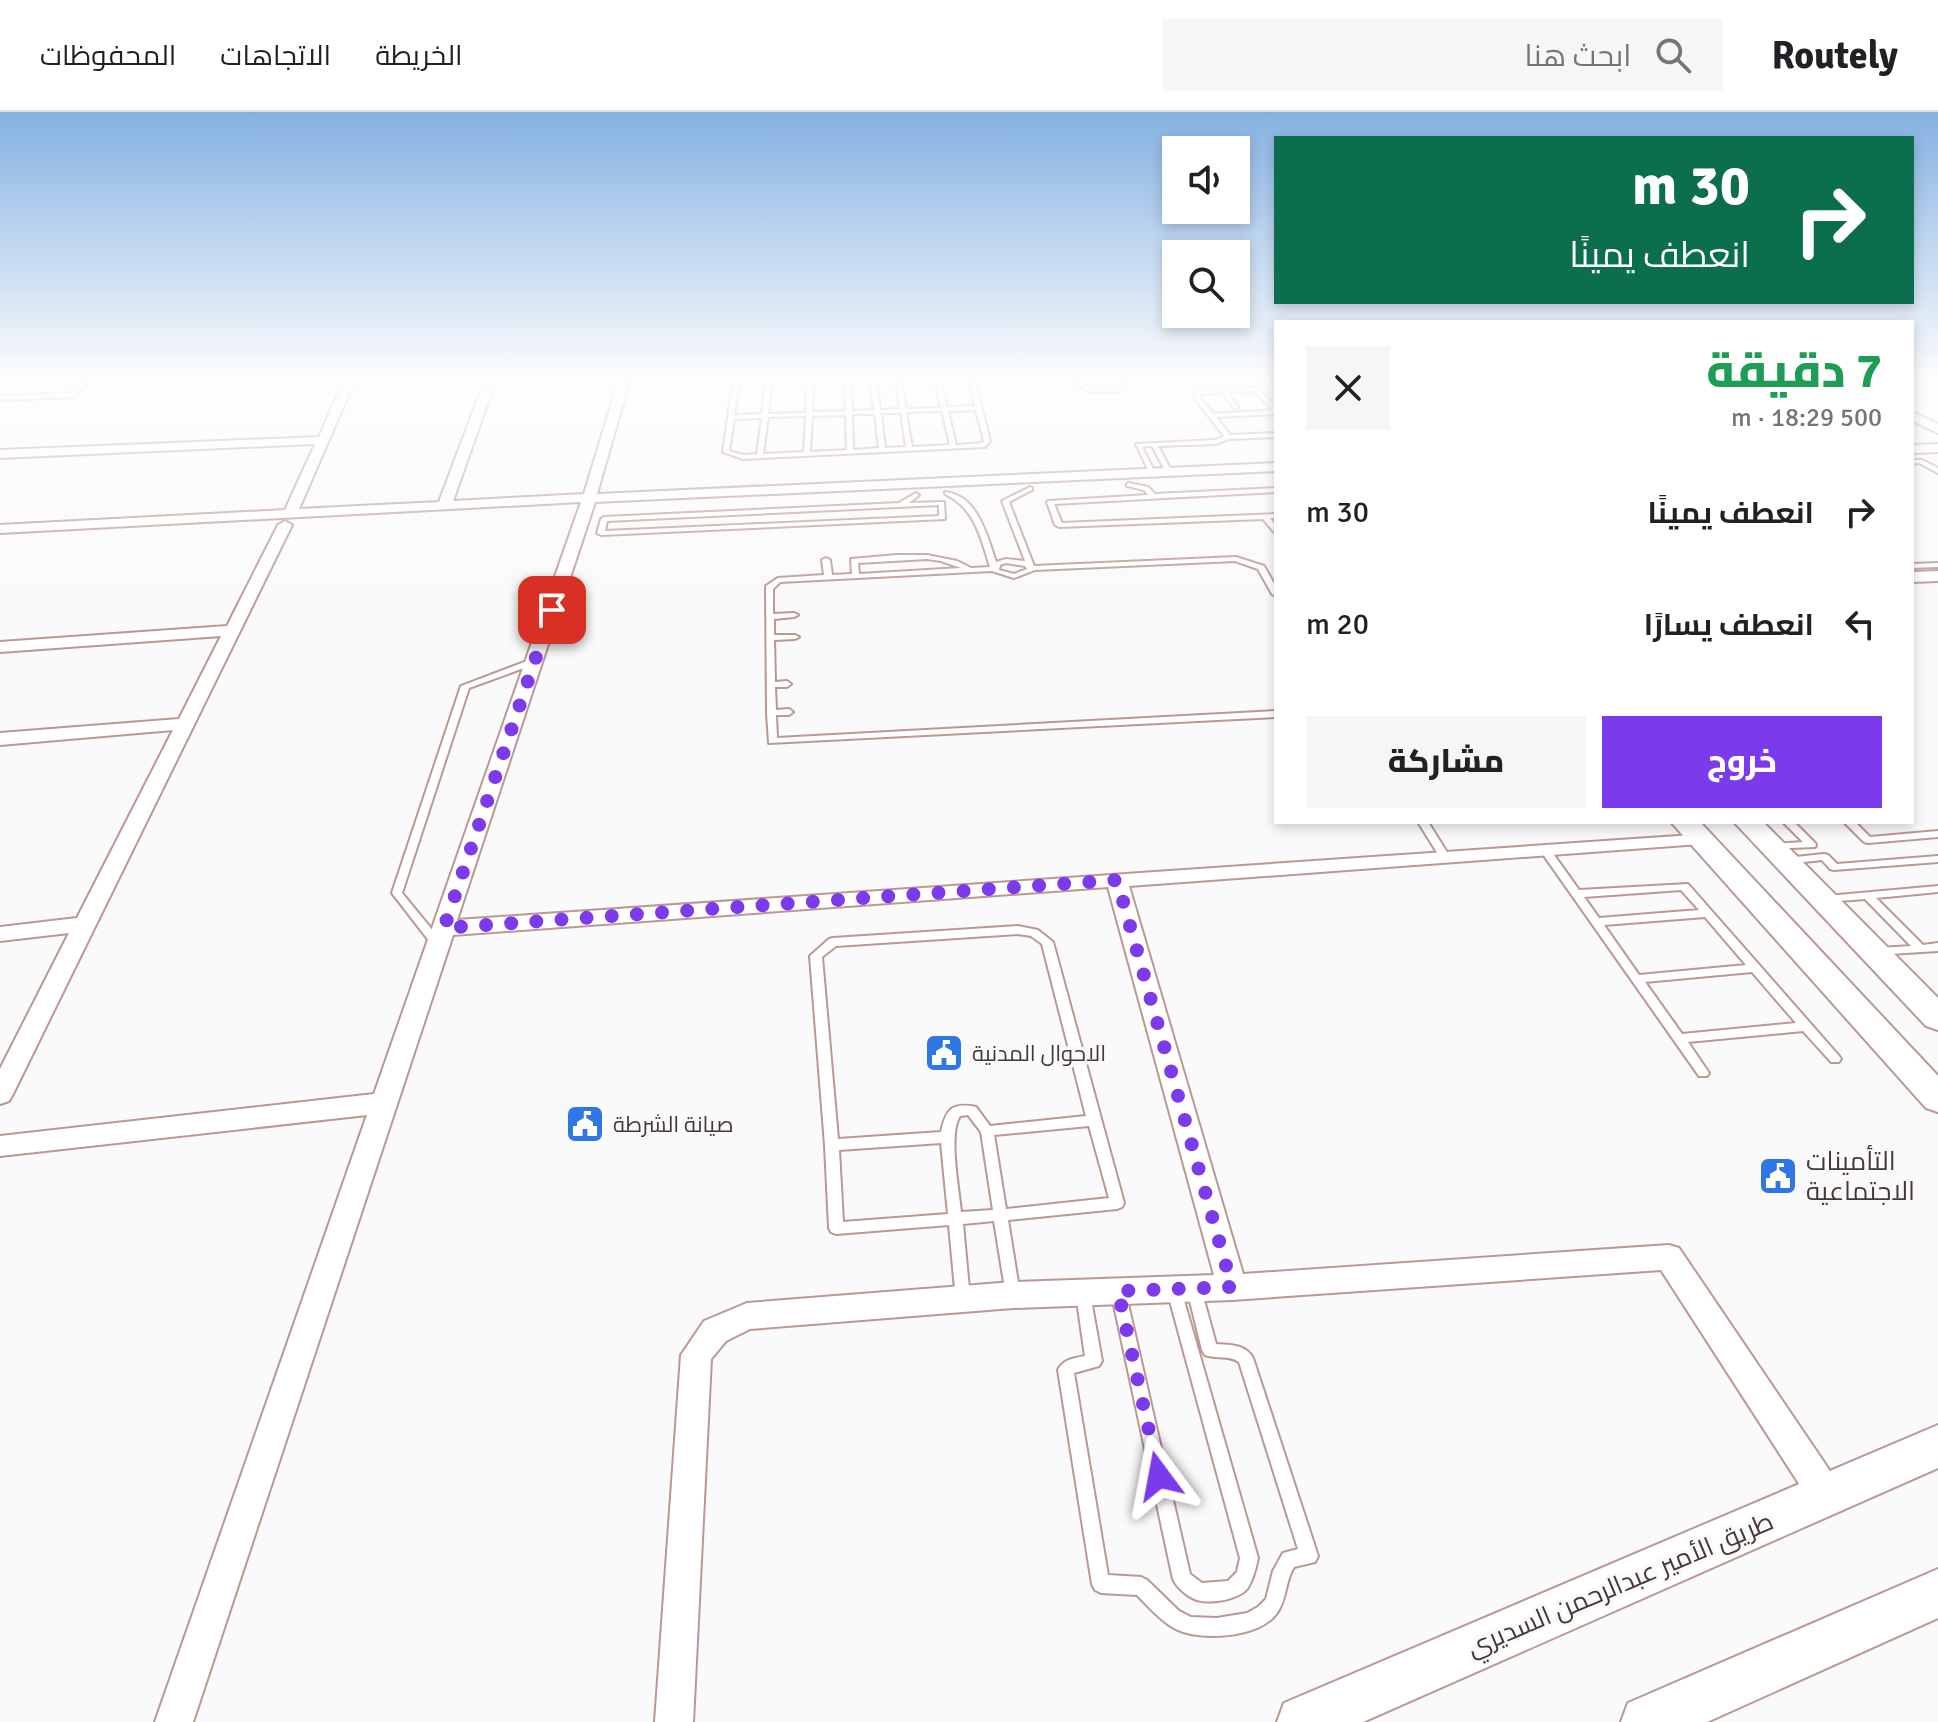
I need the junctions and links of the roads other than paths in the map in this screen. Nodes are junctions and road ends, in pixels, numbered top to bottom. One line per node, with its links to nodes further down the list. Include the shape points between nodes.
1 (316, 457): 24 (street)
2 (462, 457): 19 (street)
3 (601, 457): 17 (street)
4 (1146, 457): 9 (lane)
5 (1157, 457): 9 (lane)
6 (1914, 462): 8 (lane)
7 (1274, 467): 9 (street)
8 (1938, 471)
9 (1162, 475): 10 (street); 11 (street); 17 (street)
10 (1274, 478)
11 (1129, 485): 12 (street); 16 (lane, via 1146,488)
12 (1030, 489): 14 (street); 31 (lane, via 1005,501)
13 (1274, 490): 16 (lane)
14 (947, 493): 15 (street); 33 (lane, via 964,501 976,517)
15 (916, 495): 18 (lane); 20 (street)
16 (1153, 496): 23 (lane, via 1050,502 1059,525)
17 (587, 504): 19 (street); 20 (street); 24 (street); 45 (street)
18 (901, 505): 21 (lane); 21 (lane, via 942,503 943,518 601,533 604,519)
19 (444, 506): 24 (street)
20 (640, 507): 21 (lane)
21 (655, 516)
22 (1274, 516): 23 (lane)
23 (1265, 517): 25 (lane)
24 (287, 519): 26 (street); 27 (street); 41 (street)
25 (1274, 528)
26 (0, 529)
27 (0, 539)
28 (826, 560): 36 (lane)
29 (1938, 565): 30 (lane)
30 (1914, 566)
31 (1031, 568): 33 (lane, via 1012,560); 33 (lane, via 1014,576); 38 (lane, via 1236,559 1261,568)
32 (969, 569): 33 (lane); 34 (lane); 34 (lane, via 943,558 854,561)
33 (994, 569)
34 (856, 576): 36 (lane)
35 (1938, 576): 37 (street)
36 (828, 577): 40 (lane, via 772,584)
37 (1914, 577)
38 (1274, 591)
39 (794, 615): 40 (lane)
40 (770, 617): 43 (lane)
41 (232, 630): 44 (street); 51 (street)
42 (795, 637): 43 (lane)
43 (770, 638): 47 (lane)
44 (0, 647)
45 (535, 661): 71 (street); 71 (lane, via 465,686 397,893)
46 (787, 684): 47 (lane)
47 (771, 685): 49 (lane)
48 (789, 712): 49 (lane)
49 (771, 713): 50 (lane, via 772,741)
50 (1274, 714)
51 (185, 724): 52 (street); 69 (street)
52 (0, 739)
53 (1424, 824): 60 (lane)
54 (1751, 824): 58 (main road)
55 (1851, 824): 57 (lane, via 1868,840)
56 (1692, 830): 59 (street); 83 (main road)
57 (1938, 834)
58 (1782, 843): 61 (lane, via 1824,857 1834,867); 66 (main road)
59 (1545, 850): 60 (street); 64 (lane)
60 (1445, 857): 62 (street)
61 (1938, 859)
62 (1117, 880): 71 (street); 92 (street)
63 (1938, 889): 65 (lane)
64 (1576, 894): 67 (lane, via 1684,886); 68 (lane)
65 (1868, 896): 66 (lane); 73 (lane)
66 (1823, 900): 74 (main road)
67 (1708, 913): 68 (lane); 75 (lane)
68 (1595, 922): 76 (lane)
69 (85, 924): 70 (street); 82 (street)
70 (0, 934)
71 (441, 936): 84 (street)
72 (1938, 947): 73 (lane)
73 (1921, 949): 74 (lane)
74 (1874, 952): 77 (main road)
75 (1755, 968): 76 (lane); 78 (lane)
76 (1636, 979): 79 (lane)
77 (1938, 1018)
78 (1806, 1026): 79 (lane); 80 (lane)
79 (1678, 1039): 81 (lane)
80 (1835, 1059)
81 (1703, 1073)
82 (0, 1094)
83 (1938, 1099)
84 (384, 1103): 89 (street); 101 (street)
85 (1094, 1120): 86 (lane); 88 (lane, via 1047,942 1041,936 1018,930 833,942 816,956); 90 (lane, via 1117,1203)
86 (987, 1131): 87 (lane, via 971,1110 957,1111); 90 (lane)
87 (947, 1137): 88 (lane); 91 (lane)
88 (832, 1145): 91 (lane, via 836,1228)
89 (0, 1146)
90 (1001, 1216): 91 (lane); 96 (lane)
91 (955, 1219): 97 (lane)
92 (1232, 1287): 93 (street); 99 (street, via 1669,1257)
93 (1184, 1289): 94 (street); 94 (lane, via 1249,1558 1245,1579 1234,1589 1199,1592 1182,1579); 95 (lane, via 1210,1350 1237,1352 1245,1358 1309,1556 1289,1559 1280,1571 1273,1604 1257,1621 1202,1630 1177,1622 1141,1586 1101,1584 1066,1370 1094,1361)
94 (1118, 1291): 95 (street)
95 (1083, 1292): 96 (street)
96 (1013, 1295): 97 (street)
97 (963, 1300): 102 (street, via 747,1316 715,1331 696,1355)
98 (1938, 1446): 99 (main road, طريق الأمير عبدالرحمن السديري)
99 (1826, 1495): 103 (main road, طريق الأمير عبدالرحمن السديري)
100 (1938, 1593): 104 (main road)
101 (174, 1722)
102 (674, 1722)
103 (1303, 1722)
104 (1647, 1722)

